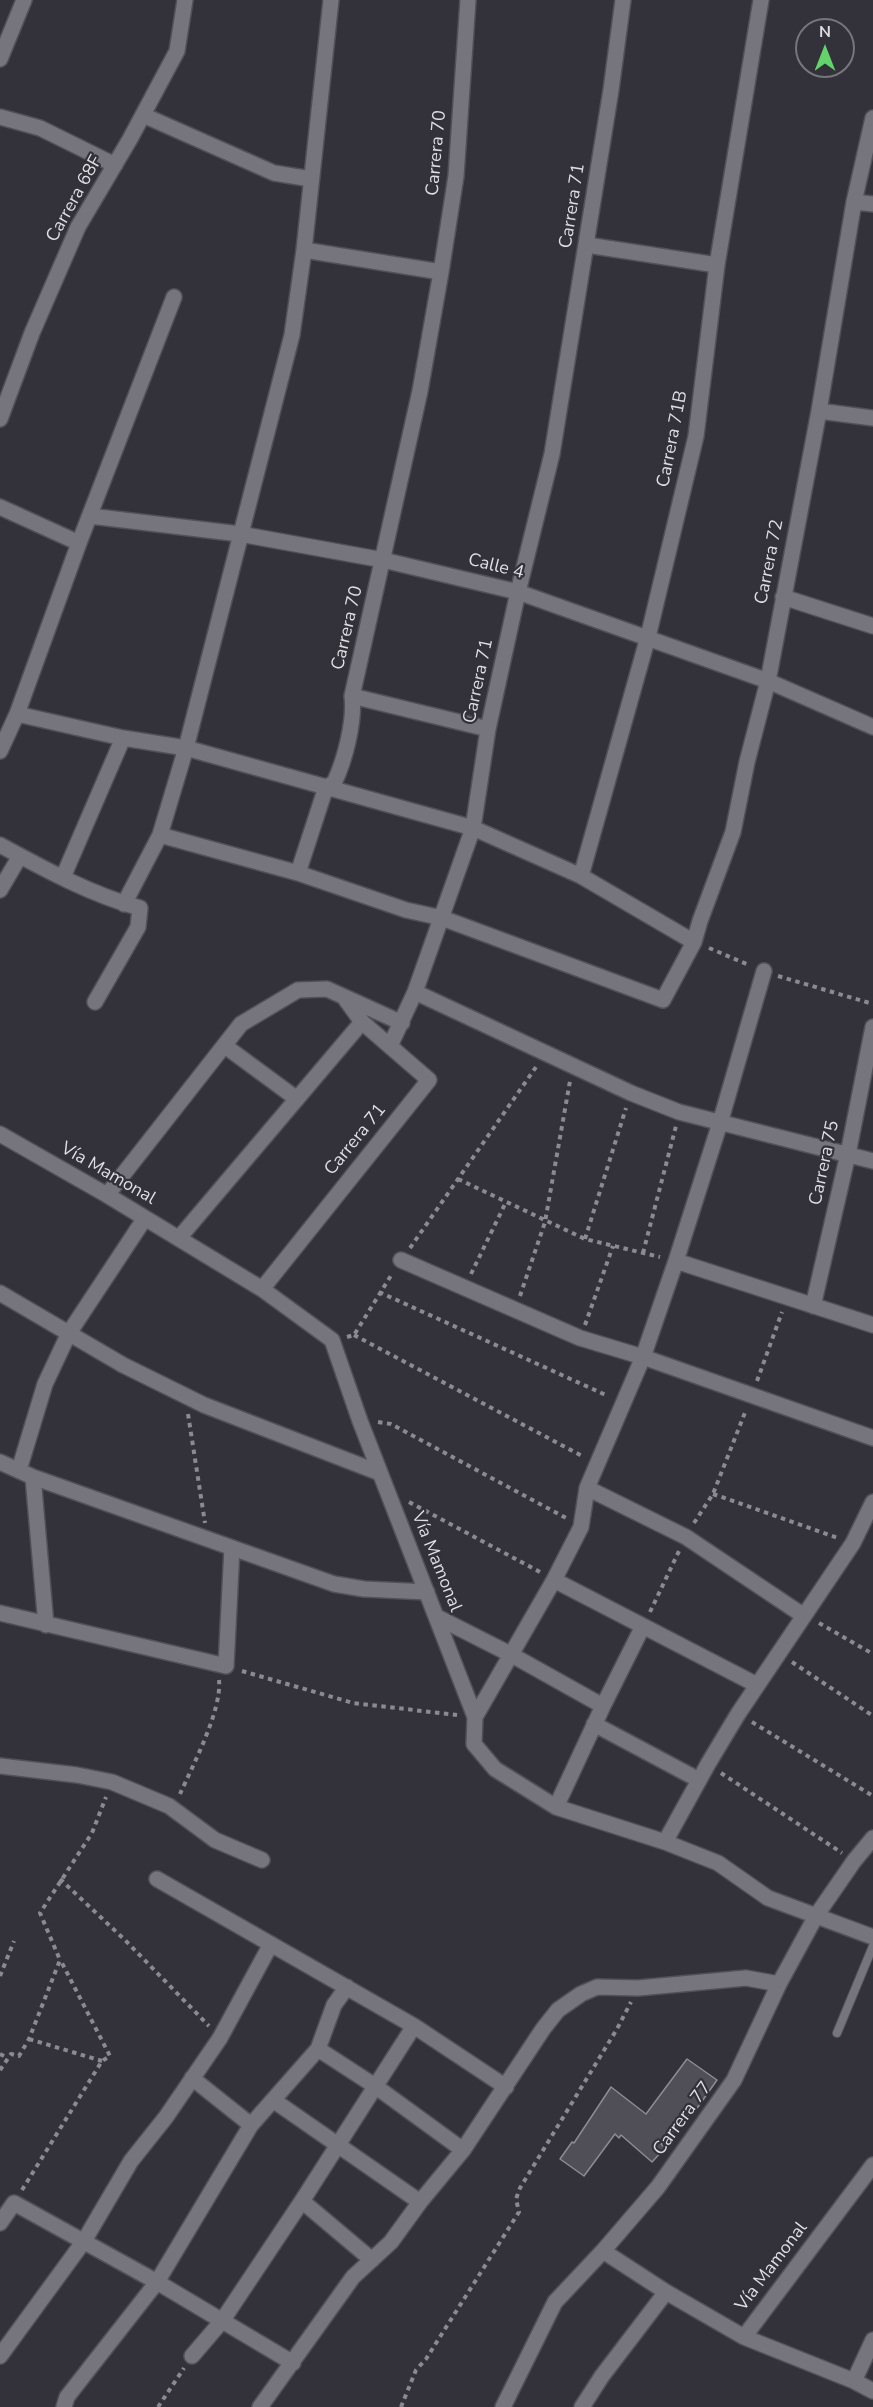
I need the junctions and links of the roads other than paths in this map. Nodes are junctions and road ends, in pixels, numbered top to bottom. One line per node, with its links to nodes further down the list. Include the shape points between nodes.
1 (24, 0): 7 (street)
2 (185, 0): 8 (street, Carrera 68F, via 177,51)
3 (331, 0): 12 (street)
4 (468, 0): 18 (street, Carrera 70, via 456,176)
5 (623, 0): 15 (street, Carrera 71)
6 (761, 0): 17 (street, Carrera 71B)
7 (0, 59)
8 (143, 115): 11 (street, Carrera 68F); 12 (street, via 274,173)
9 (0, 117): 11 (street, via 40,128)
10 (873, 118): 13 (street, Carrera 72)
11 (115, 165): 22 (street, Carrera 68F, via 78,227)
12 (311, 179): 16 (street)
13 (854, 202): 14 (street); 20 (street, Carrera 72)
14 (873, 204)
15 (587, 245): 17 (street); 28 (street, Carrera 71, via 552,454)
16 (304, 249): 18 (street); 25 (street, via 292,335)
17 (717, 265): 31 (street, Carrera 71B, via 696,436)
18 (441, 272): 27 (street, Carrera 70)
19 (174, 297): 24 (street)
20 (819, 411): 21 (street); 29 (street, Carrera 72)
21 (873, 418)
22 (0, 419)
23 (0, 507): 26 (street)
24 (90, 516): 25 (street, Calle 4); 26 (street)
25 (240, 534): 27 (street, Calle 4); 38 (street)
26 (79, 543): 34 (street)
27 (383, 560): 28 (street, Calle 4); 33 (street, Carrera 70)
28 (518, 592): 31 (street, Calle 4); 36 (street, Carrera 71)
29 (783, 597): 30 (street); 32 (street, Carrera 72)
30 (873, 626)
31 (648, 637): 32 (street, Calle 4); 46 (street, Carrera 71B)
32 (768, 681): 35 (street, Calle 4); 51 (street, Carrera 72, via 733,832)
33 (352, 696): 36 (street); 40 (street, Carrera 70, via 354,712 339,774)
34 (17, 714): 37 (street); 39 (street)
35 (873, 727)
36 (488, 729): 41 (street, Carrera 71)
37 (123, 738): 38 (street); 47 (street)
38 (186, 748): 40 (street); 42 (street)
39 (0, 751)
40 (326, 787): 41 (street); 45 (street, Carrera 70)
41 (473, 828): 46 (street); 50 (street, Carrera 71)
42 (160, 835): 45 (street); 49 (street)
43 (0, 845): 44 (street)
44 (20, 856): 47 (street); 48 (street)
45 (298, 873): 50 (street, via 406,910)
46 (582, 876): 51 (street)
47 (63, 877): 49 (street)
48 (0, 890)
49 (124, 904): 55 (street, via 140,908 138,927)
50 (442, 918): 51 (street, Carrera 72, via 663,1000); 53 (street, Carrera 71)
51 (694, 942)
52 (764, 971): 62 (street)
53 (415, 992): 57 (street, Carrera 71); 62 (street, via 631,1093 679,1113)
54 (343, 996): 56 (street); 57 (street); 59 (street, via 327,989 298,990 241,1024)
55 (95, 1002)
56 (362, 1022): 60 (street); 61 (street)
57 (402, 1023): 60 (street, Carrera 71)
58 (873, 1028): 64 (street, Carrera 75)
59 (225, 1046): 61 (street); 66 (street)
60 (390, 1046): 71 (street, Carrera 71, via 429,1080)
61 (297, 1099): 68 (street)
62 (720, 1123): 64 (street); 70 (street)
63 (0, 1134): 66 (street, Vía Mamonal)
64 (848, 1154): 65 (street); 73 (street, Carrera 75)
65 (873, 1161)
66 (107, 1195): 67 (street, Vía Mamonal)
67 (145, 1218): 68 (street, Vía Mamonal); 75 (street)
68 (179, 1238): 71 (street, Vía Mamonal)
69 (401, 1260): 76 (street, via 580,1338)
70 (676, 1261): 73 (street); 76 (street)
71 (262, 1289): 80 (street, Vía Mamonal, via 332,1340)
72 (0, 1293): 75 (street)
73 (813, 1306): 74 (street)
74 (873, 1325)
75 (69, 1333): 79 (street, via 45,1384); 80 (street, via 185,1396)
76 (643, 1358): 77 (street); 81 (street)
77 (873, 1438)
78 (0, 1462): 79 (street)
79 (26, 1473): 83 (street); 89 (street)
80 (380, 1473): 85 (street, Vía Mamonal)
81 (587, 1488): 84 (street, via 581,1527); 87 (street, via 686,1537)
82 (873, 1502): 87 (street, via 853,1543)
83 (232, 1548): 85 (street, via 334,1584); 89 (street, via 222,1665)
84 (554, 1580): 90 (street); 91 (street)
85 (427, 1592): 88 (street, Vía Mamonal)
86 (0, 1613): 89 (street)
87 (804, 1616): 92 (street)
88 (437, 1617): 91 (street); 94 (street, Vía Mamonal)
89 (46, 1625)
90 (643, 1626): 92 (street); 93 (street)
91 (510, 1654): 93 (street); 94 (street)
92 (757, 1685): 97 (street)
93 (603, 1706): 95 (street)
94 (475, 1717): 98 (street, Vía Mamonal, via 474,1744 495,1769)
95 (594, 1724): 97 (street); 98 (street)
96 (0, 1766): 101 (street, via 112,1782 173,1809 215,1840)
97 (699, 1780): 100 (street)
98 (556, 1807): 100 (street, Vía Mamonal)
99 (873, 1838): 103 (street, Carrera 77)
100 (665, 1842): 103 (street, Vía Mamonal, via 718,1863 768,1898)
101 (262, 1860)
102 (157, 1879): 105 (street)
103 (816, 1916): 104 (street, Vía Mamonal); 107 (street, Carrera 77)
104 (873, 1937)
105 (271, 1944): 108 (street); 112 (street, via 220,2038)
106 (873, 1946): 110 (lane)
107 (779, 1984): 114 (street, via 746,1978 638,1988 597,1987 558,2010); 124 (street, Carrera 77, via 734,2080 658,2187)
108 (347, 1987): 109 (street); 111 (street, via 334,2006)
109 (414, 2026): 113 (street); 114 (street)
110 (837, 2033)
111 (318, 2049): 113 (street); 115 (street)
112 (192, 2079): 116 (street); 123 (street, via 131,2161)
113 (375, 2086): 117 (street); 118 (street)
114 (506, 2087): 118 (street)
115 (273, 2100): 116 (street); 117 (street)
116 (251, 2125): 126 (street)
117 (339, 2144): 120 (street); 121 (street)
118 (463, 2150): 121 (street)
119 (873, 2165): 129 (street, Vía Mamonal)
120 (302, 2201): 125 (street); 128 (street)
121 (420, 2202): 125 (street, via 391,2242)
122 (0, 2223): 123 (street, via 14,2203)
123 (84, 2241): 126 (street); 131 (street)
124 (603, 2251): 127 (street); 138 (street, Carrera 77, via 555,2302)
125 (372, 2260): 133 (street, via 353,2277)
126 (157, 2282): 128 (street); 136 (street, via 67,2397)
127 (666, 2292): 129 (street); 139 (street)
128 (222, 2321): 132 (street); 133 (street)
129 (744, 2337): 134 (street, Vía Mamonal)
130 (873, 2340): 134 (street)
131 (0, 2356)
132 (192, 2356)
133 (293, 2363): 137 (street)
134 (854, 2381): 135 (street, Vía Mamonal)
135 (873, 2391)
136 (64, 2407)
137 (260, 2407)
138 (503, 2407)
139 (582, 2407)

